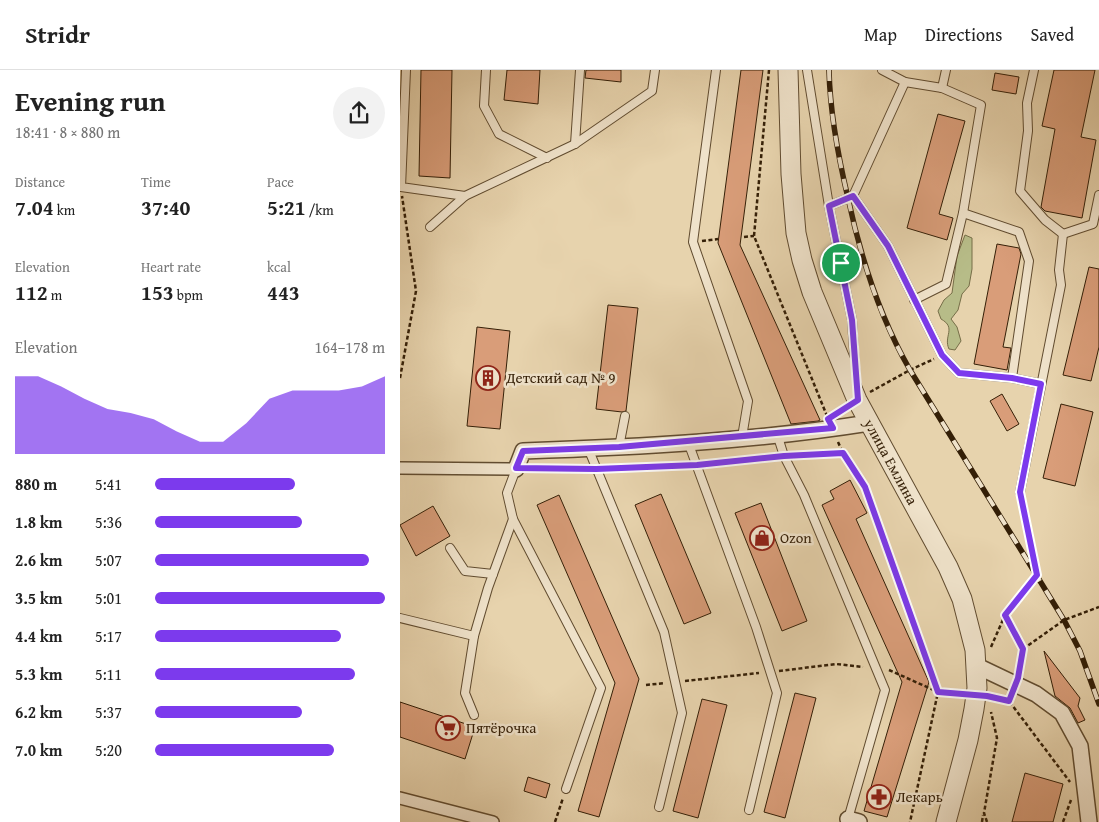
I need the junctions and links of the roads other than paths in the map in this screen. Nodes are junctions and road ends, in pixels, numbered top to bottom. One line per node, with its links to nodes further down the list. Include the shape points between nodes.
1 (406, 70): 15 (lane)
2 (486, 70): 14 (lane, via 484,106 499,134)
3 (580, 70): 13 (lane)
4 (654, 70): 13 (lane, via 652,91)
5 (716, 70): 30 (lane, via 693,242 748,400)
6 (788, 70): 26 (street, улица Емлина, via 796,233 812,292)
7 (807, 70): 19 (lane)
8 (882, 70): 11 (lane)
9 (946, 70): 12 (lane)
10 (1034, 70): 22 (lane, via 1027,103 1028,131 1020,191 1045,220)
11 (905, 82): 12 (lane); 18 (lane)
12 (942, 88): 20 (lane, via 981,105)
13 (575, 144): 14 (lane)
14 (547, 158): 17 (lane)
15 (400, 186): 17 (lane)
16 (1099, 195): 22 (lane, via 1093,224)
17 (465, 196): 21 (lane)
18 (853, 196): 19 (lane); 23 (lane, via 888,246)
19 (829, 206): 26 (lane, via 852,320)
20 (963, 213): 23 (lane, via 946,284); 24 (lane, via 1019,232 1029,261)
21 (430, 227)
22 (1063, 234): 25 (lane, via 1059,270 1061,285)
23 (914, 300): 24 (lane, via 942,355 959,373)
24 (1012, 378): 25 (lane)
25 (1041, 384): 36 (lane)
26 (858, 400): 28 (street, улица Емлина)
27 (625, 416): 32 (lane)
28 (869, 423): 29 (street, via 834,421); 42 (street, улица Емлина, via 948,567 962,599)
29 (777, 434): 30 (street); 48 (lane, via 885,690)
30 (742, 437): 31 (street)
31 (688, 442): 32 (street); 47 (lane, via 777,692)
32 (619, 447): 33 (street)
33 (588, 448): 35 (street, via 523,451); 46 (lane, via 664,632 682,713)
34 (400, 468): 35 (street)
35 (516, 468): 37 (lane, via 507,493)
36 (1020, 492)
37 (513, 519): 39 (lane); 44 (lane, via 601,688)
38 (450, 548): 39 (lane, via 465,571)
39 (493, 574): 41 (lane)
40 (400, 618): 41 (lane)
41 (474, 636): 43 (lane, via 465,692)
42 (982, 669): 50 (street, улица Емлина, via 968,740); 51 (street, via 1036,694 1062,713 1080,746)
43 (474, 715)
44 (566, 789)
45 (400, 798): 49 (street)
46 (659, 807)
47 (750, 810)
48 (854, 820)
49 (493, 822)
50 (946, 822)
51 (1089, 822)

